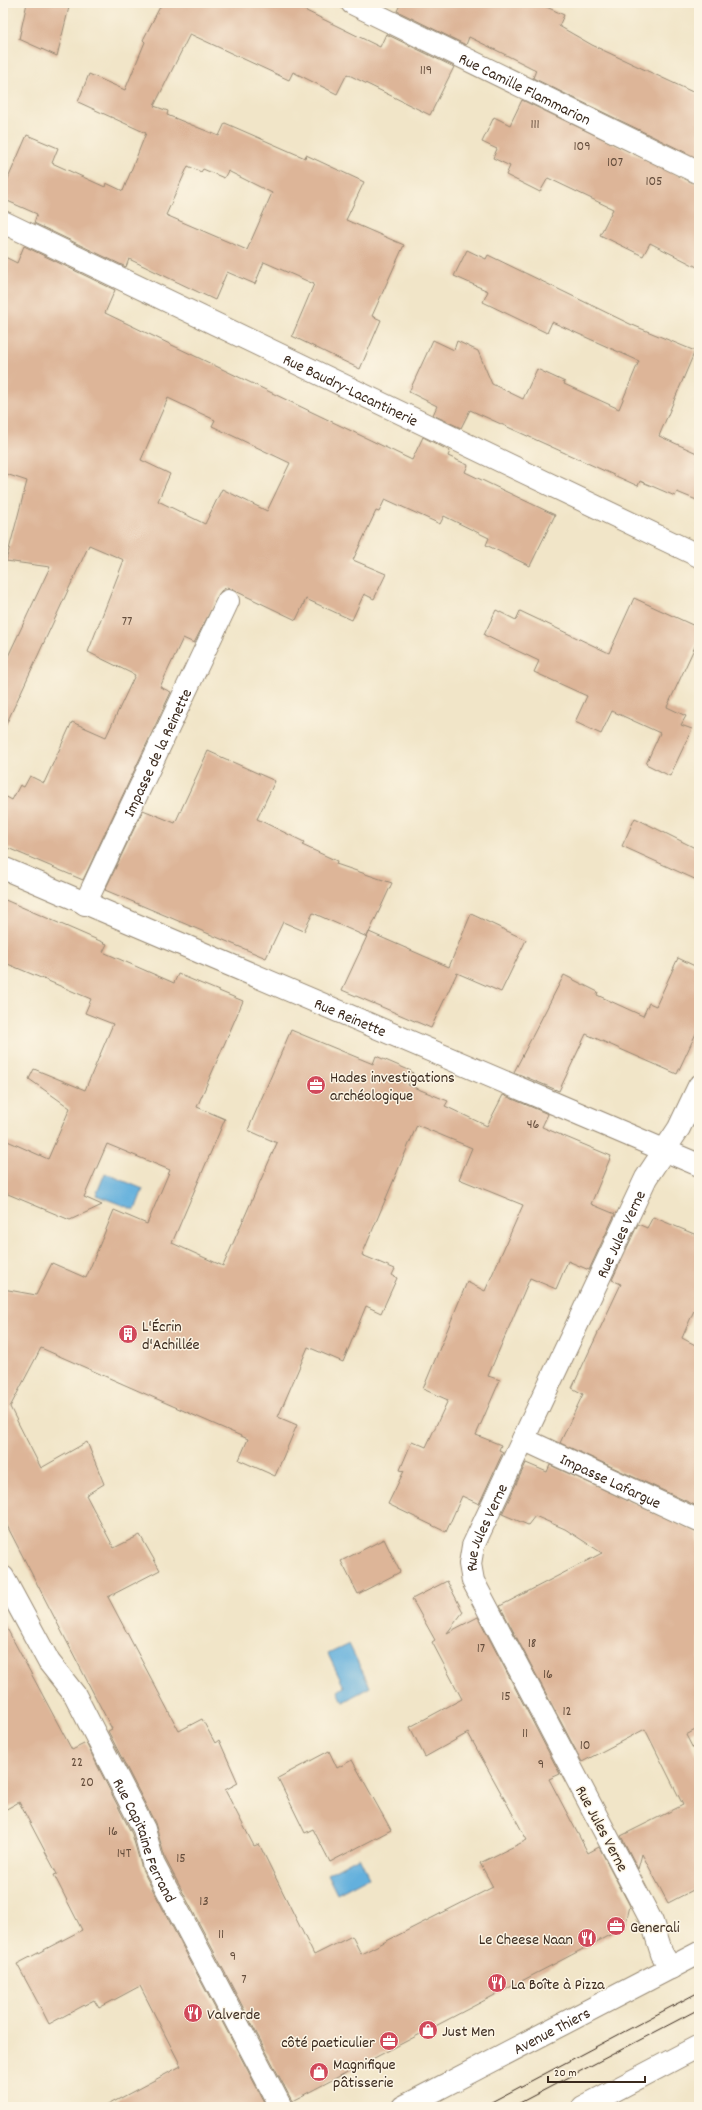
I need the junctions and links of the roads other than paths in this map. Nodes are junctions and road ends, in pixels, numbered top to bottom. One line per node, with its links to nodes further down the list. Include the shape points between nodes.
1 (352, 3): 2 (street, Rue Camille Flammarion)
2 (699, 173)
3 (3, 222): 4 (street, Rue Baudry-Lacantinerie)
4 (699, 556)
5 (228, 601): 7 (street, Impasse de la Reinette)
6 (3, 868): 7 (street, Rue Reinette)
7 (85, 904): 9 (street, Rue Reinette)
8 (699, 1086): 9 (street, Rue Jules Verne, via 679,1128)
9 (664, 1150): 10 (street, Rue Reinette); 11 (street, Rue Jules Verne, via 646,1178)
10 (699, 1165)
11 (523, 1439): 12 (street, Impasse Lafargue); 15 (street, Rue Jules Verne, via 473,1546 470,1564 473,1581 646,1911 662,1954)
12 (699, 1521)
13 (3, 1577): 17 (street, Rue Capitaine Ferrand, via 49,1662 75,1695 144,1829 153,1863)
14 (699, 1953): 15 (street, Avenue Thiers)
15 (671, 1968): 18 (street, Avenue Thiers)
16 (699, 2046): 19 (street)
17 (281, 2107)
18 (404, 2107)
19 (583, 2107)

